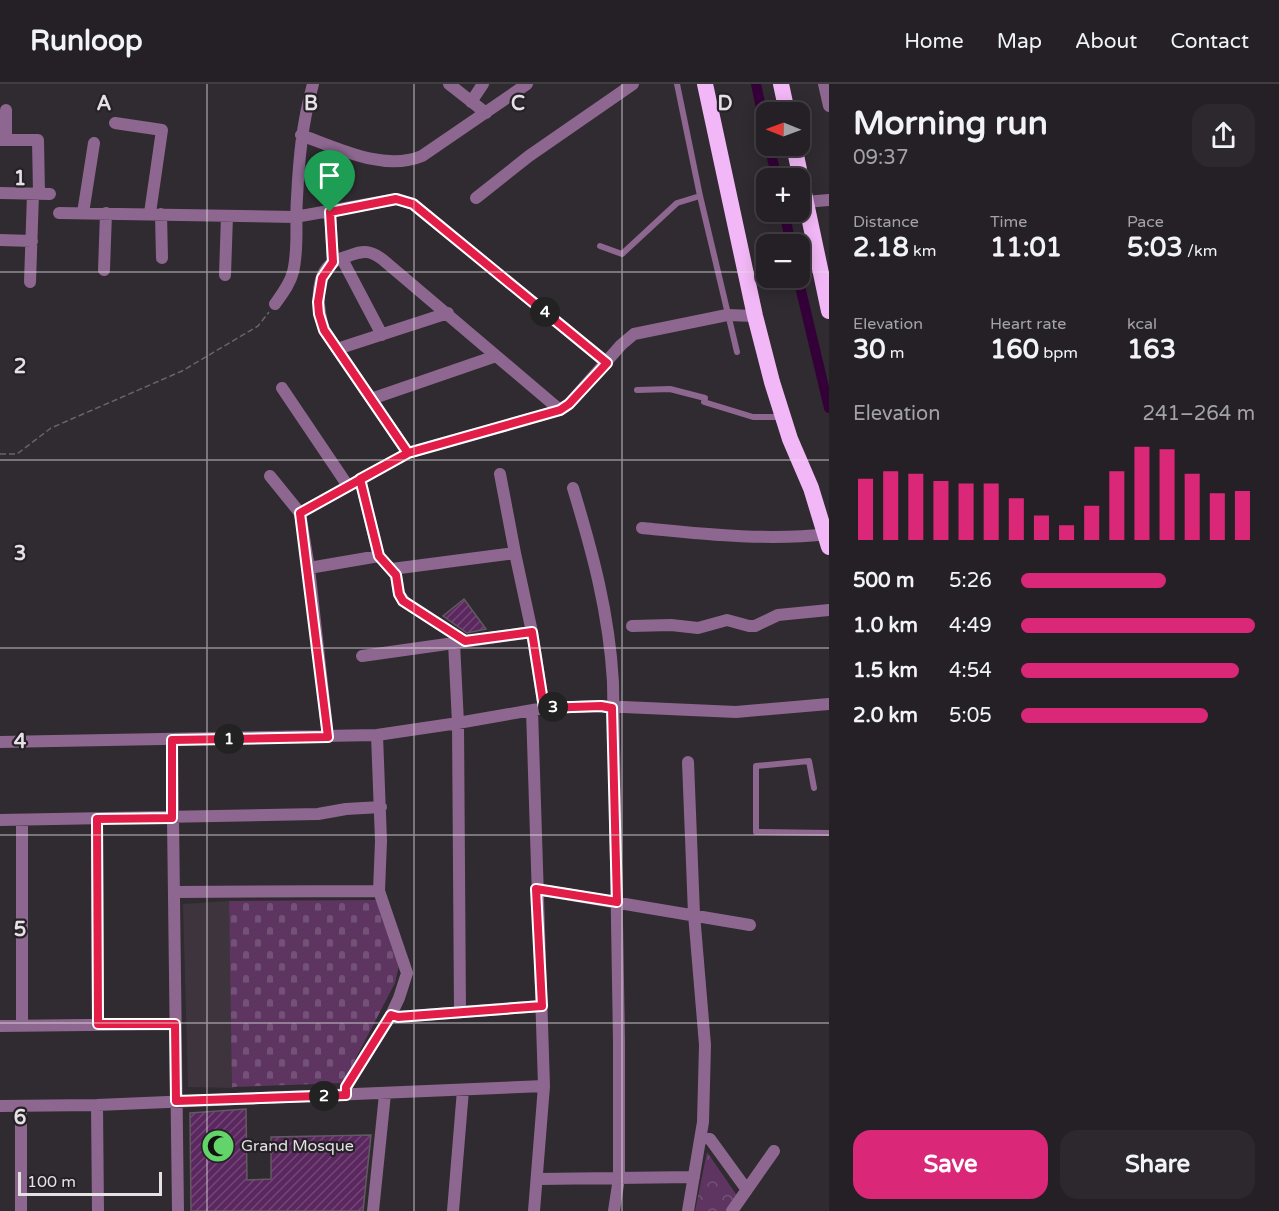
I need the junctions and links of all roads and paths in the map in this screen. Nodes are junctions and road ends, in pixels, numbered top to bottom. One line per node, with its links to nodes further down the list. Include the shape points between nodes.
1 (313, 84): 16 (street)
2 (449, 84): 10 (street)
3 (483, 84): 10 (street)
4 (527, 84): 14 (street)
5 (633, 84): 22 (street)
6 (677, 84): 21 (lane)
7 (705, 84): 45 (highway)
8 (781, 84): 11 (highway)
9 (824, 84): 12 (street)
10 (471, 102): 14 (street)
11 (785, 102)
12 (829, 106)
13 (6, 110): 17 (street)
14 (486, 113): 16 (street, via 412,161 370,160)
15 (115, 123): 29 (street, via 162,130)
16 (301, 135): 31 (street)
17 (3, 140): 20 (street, via 39,140)
18 (94, 143): 27 (street)
19 (0, 193): 20 (street)
20 (41, 194): 34 (street)
21 (700, 196): 35 (lane, via 677,203 622,254); 44 (lane)
22 (476, 198)
23 (829, 200): 24 (street)
24 (810, 202)
25 (330, 212): 31 (street); 37 (street); 50 (street, via 396,199 413,204)
26 (59, 213): 27 (street)
27 (83, 213): 28 (street)
28 (106, 213): 29 (street); 38 (street)
29 (156, 214): 30 (street); 36 (street)
30 (227, 216): 31 (street); 39 (street)
31 (295, 217): 41 (street, via 293,273)
32 (809, 222): 42 (highway)
33 (0, 240): 34 (street)
34 (32, 242): 40 (street)
35 (600, 246)
36 (162, 258)
37 (337, 261): 43 (street, via 356,253 373,252); 46 (street); 47 (street, via 322,278 318,302 324,330)
38 (104, 270)
39 (225, 275)
40 (30, 282)
41 (275, 304): 57 (path, via 258,326 182,371 51,428 17,454)
42 (829, 311)
43 (448, 313): 46 (street); 49 (street)
44 (727, 315): 45 (street); 48 (lane); 50 (street, via 634,334)
45 (755, 316): 55 (highway)
46 (382, 335): 47 (street)
47 (338, 350): 53 (street)
48 (737, 352)
49 (496, 356): 53 (street); 54 (street)
50 (607, 363): 54 (street)
51 (282, 388): 61 (street)
52 (637, 390): 55 (lane, via 670,389 753,417)
53 (371, 399): 56 (street)
54 (560, 410): 56 (street)
55 (782, 417): 65 (highway)
56 (408, 453): 60 (street)
57 (0, 454)
58 (500, 474): 66 (street)
59 (270, 476): 63 (street)
60 (360, 479): 61 (street); 67 (street)
61 (348, 486): 63 (street)
62 (573, 488): 77 (street, via 604,602 610,639)
63 (300, 513): 68 (street)
64 (642, 528): 65 (street, via 724,536)
65 (828, 538)
66 (515, 553): 69 (street); 72 (street)
67 (379, 556): 68 (street); 69 (street)
68 (309, 568): 81 (street)
69 (392, 568): 73 (street, via 403,601)
70 (829, 610): 71 (street, via 778,615 756,626 727,620 698,627)
71 (632, 626)
72 (532, 632): 73 (street); 76 (street)
73 (460, 642): 74 (street); 79 (street)
74 (362, 656)
75 (829, 704): 77 (street, via 736,712)
76 (544, 708): 77 (street); 78 (street)
77 (612, 708): 95 (street)
78 (532, 711): 79 (street); 92 (street)
79 (458, 723): 80 (street); 99 (street)
80 (377, 735): 81 (street); 86 (street)
81 (328, 737): 82 (street)
82 (172, 740): 83 (street); 87 (street)
83 (0, 742)
84 (688, 762): 96 (street)
85 (814, 788): 91 (lane, via 809,761 756,766 756,832)
86 (381, 807): 87 (street, via 318,814); 93 (street)
87 (172, 818): 88 (street); 94 (street)
88 (97, 819): 90 (street); 101 (street)
89 (0, 820): 90 (street)
90 (21, 820): 103 (street)
91 (829, 833)
92 (536, 889): 95 (street); 98 (street)
93 (379, 891): 94 (street); 100 (street, via 407,973)
94 (174, 892): 102 (street)
95 (617, 902): 96 (street); 116 (street)
96 (694, 914): 97 (street); 113 (street, via 705,1045)
97 (750, 925)
98 (542, 1006): 99 (street); 105 (street)
99 (460, 1012): 100 (street)
100 (391, 1015): 108 (street, via 346,1087)
101 (98, 1024): 102 (street); 103 (street)
102 (175, 1024): 109 (street)
103 (22, 1025): 104 (street)
104 (0, 1026)
105 (544, 1086): 106 (street); 117 (street)
106 (463, 1090): 107 (street); 123 (street)
107 (385, 1094): 108 (street); 122 (street)
108 (346, 1095): 109 (street)
109 (176, 1101): 110 (street); 121 (street)
110 (97, 1105): 112 (street); 120 (street)
111 (0, 1106): 112 (street)
112 (21, 1106): 119 (street)
113 (701, 1137): 115 (street); 118 (street, via 710,1139)
114 (774, 1151): 118 (street)
115 (694, 1177): 116 (street); 126 (street)
116 (619, 1178): 117 (street); 125 (street)
117 (538, 1179): 124 (street)
118 (747, 1190): 127 (street)
119 (21, 1211)
120 (98, 1211)
121 (178, 1211)
122 (373, 1211)
123 (453, 1211)
124 (534, 1211)
125 (614, 1211)
126 (688, 1211)
127 (732, 1211)

